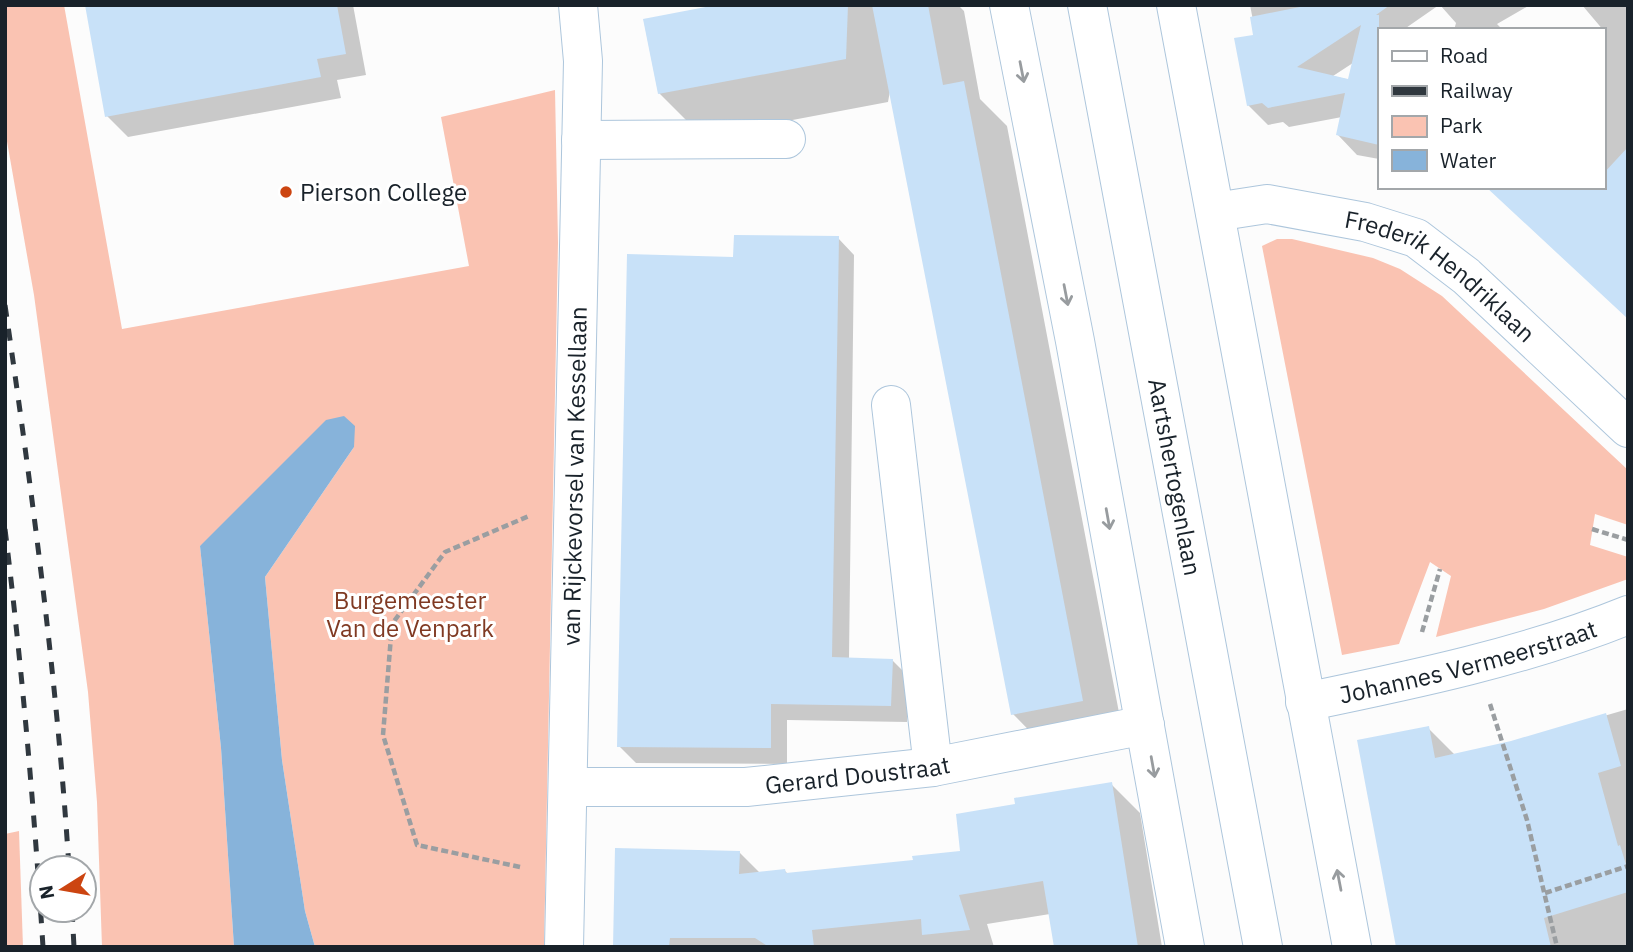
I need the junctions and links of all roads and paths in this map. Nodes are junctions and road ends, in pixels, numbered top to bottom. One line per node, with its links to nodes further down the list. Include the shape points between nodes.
1 (578, 5): 6 (street, van Rijckevorsel van Kessellaan, via 583,61)
2 (1009, 5): 18 (street, one-way to 18)
3 (1087, 5): 26 (street, Aartshertogenlaan)
4 (1176, 5): 7 (street)
5 (786, 139): 6 (street)
6 (581, 140): 20 (street, van Rijckevorsel van Kessellaan)
7 (1215, 212): 9 (street, Frederik Hendriklaan, via 1267,204 1365,222 1416,238 1466,276); 17 (street)
8 (891, 405): 19 (street)
9 (1628, 428)
10 (533, 514): 22 (path, via 445,552 392,624 383,735 417,845)
11 (1592, 529): 12 (path)
12 (1628, 540)
13 (1440, 569): 16 (path, via 1418,645)
14 (1628, 615): 15 (street, Johannes Vermeerstraat)
15 (1478, 663): 16 (street, Johannes Vermeerstraat); 23 (path)
16 (1417, 679): 17 (street, Johannes Vermeerstraat)
17 (1305, 702): 27 (street, one-way to 17)
18 (1145, 725): 19 (street, Gerard Doustraat); 25 (street, one-way to 25)
19 (933, 767): 20 (street, Gerard Doustraat, via 746,787)
20 (568, 786): 24 (street, van Rijckevorsel van Kessellaan)
21 (1628, 866): 23 (path)
22 (528, 869)
23 (1545, 893): 28 (path)
24 (564, 947)
25 (1185, 947)
26 (1263, 947)
27 (1352, 947)
28 (1557, 947)

